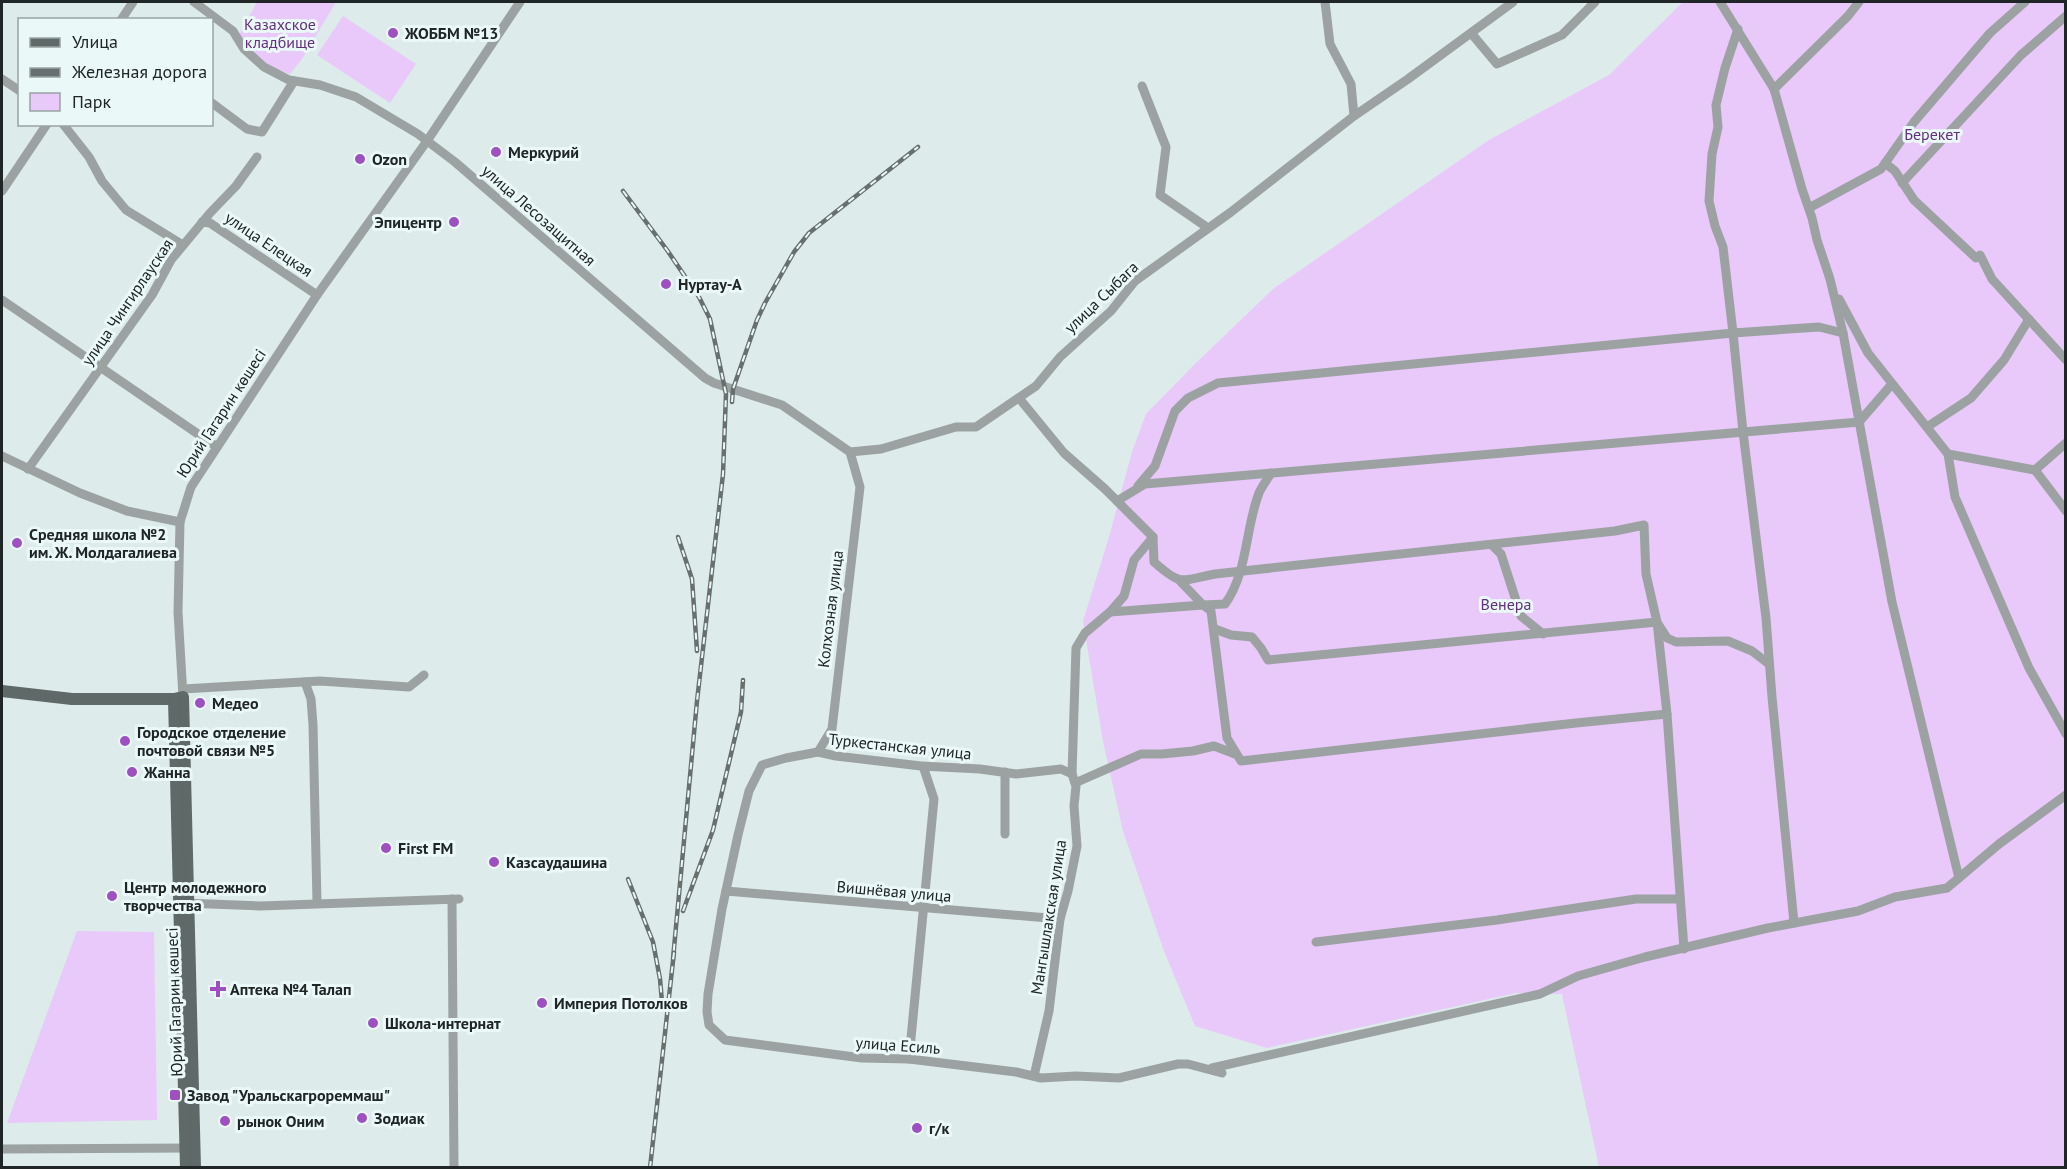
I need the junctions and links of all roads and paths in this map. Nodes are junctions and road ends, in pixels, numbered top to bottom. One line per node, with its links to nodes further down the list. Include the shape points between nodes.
1 (133, 2): 11 (street)
2 (194, 2): 15 (street, улица Лесозащитная, via 233,32 244,49 264,67)
3 (520, 2): 23 (street, Юрий Гагарин көшесі)
4 (1325, 2): 20 (street, via 1330,44 1350,84)
5 (1513, 2): 13 (street, улица Сыбага)
6 (1595, 2): 13 (street, via 1562,35 1497,64)
7 (1720, 2): 12 (street)
8 (1859, 2): 17 (street)
9 (2025, 2): 25 (street, via 1990,33 1914,122)
10 (2066, 16): 26 (street, via 2021,55)
11 (122, 18)
12 (1738, 29): 17 (street); 36 (street, via 1716,105 1718,127 1709,201 1723,248)
13 (1471, 33): 20 (street, улица Сыбага)
14 (2, 79): 18 (street)
15 (294, 81): 19 (street, via 262,132 247,129); 23 (street, улица Лесозащитная, via 320,85 356,98)
16 (1142, 87): 30 (street, via 1166,147 1160,195)
17 (1774, 88): 28 (street)
18 (18, 90)
19 (213, 104)
20 (1354, 116): 30 (street, улица Сыбага)
21 (46, 126): 27 (street)
22 (65, 126): 31 (street, via 126,210)
23 (427, 141): 33 (street, Юрий Гагарин көшесі); 47 (street, улица Лесозащитная, via 705,378 782,405)
24 (257, 157): 29 (street, улица Чингирлауская)
25 (1885, 163): 26 (street); 28 (street, via 1881,170)
26 (1902, 183): 35 (street, via 1914,200 1978,257 1992,279)
27 (2, 191)
28 (1809, 208): 32 (street)
29 (202, 222): 31 (street, улица Чингирлауская); 33 (street, улица Елецкая, via 210,223)
30 (1208, 228): 41 (street, улица Сыбага, via 1135,281 1111,311)
31 (183, 245): 39 (street, улица Чингирлауская)
32 (1832, 286): 37 (street); 40 (street, via 1868,352)
33 (317, 295): 46 (street, Юрий Гагарин көшесі)
34 (2, 300): 39 (street)
35 (2029, 319): 38 (street); 43 (street, via 2004,360 1971,398)
36 (1733, 333): 37 (street, via 1819,327); 44 (street); 53 (street, via 1218,383 1188,398 1175,411 1155,466)
37 (1843, 333): 42 (street)
38 (2065, 358)
39 (99, 369): 46 (street); 50 (street, улица Чингирлауская)
40 (1892, 384): 42 (street); 43 (street)
41 (1019, 398): 47 (street, улица Сыбага, via 976,427 956,427 881,449); 54 (street, via 1064,453)
42 (1859, 422): 44 (street); 80 (street, via 1892,602)
43 (1927, 427): 48 (street)
44 (1743, 432): 52 (street); 66 (street)
45 (2066, 443): 51 (street)
46 (217, 447): 56 (street, Юрий Гагарин көшесі, via 191,487)
47 (850, 452): 73 (street, Колхозная улица, via 860,487 832,729)
48 (1948, 454): 51 (street); 72 (street, via 1954,497 2029,668)
49 (2, 456): 50 (street)
50 (28, 469): 56 (street, via 127,511)
51 (2035, 470): 55 (street)
52 (1271, 473): 53 (street, via 1145,484); 59 (street, via 1260,492)
53 (1134, 491): 54 (street)
54 (1117, 501): 57 (street)
55 (2066, 511)
56 (180, 522): 70 (street, Юрий Гагарин көшесі)
57 (1153, 537): 60 (street, via 1154,562); 62 (street, Мангышлакская улица, via 1134,560 1124,596)
58 (1492, 545): 59 (street); 63 (street, via 1644,525 1646,574); 65 (street, via 1501,554 1521,616)
59 (1240, 572): 60 (street); 61 (street, via 1225,604)
60 (1180, 581): 61 (street)
61 (1203, 605): 62 (street); 64 (street, via 1211,611)
62 (1110, 612): 77 (street, Мангышлакская улица, via 1085,633 1076,648)
63 (1657, 622): 65 (street); 66 (street, via 1667,638 1676,642 1728,640); 71 (street)
64 (1215, 629): 65 (street, via 1252,637 1268,660); 74 (street, via 1227,738)
65 (1543, 634)
66 (1769, 664): 87 (street)
67 (424, 675): 68 (street, via 409,687)
68 (305, 682): 70 (street); 84 (street, via 313,725)
69 (2, 691): 70 (main road, via 72,699)
70 (180, 695): 83 (main road, Юрий Гагарин көшесі)
71 (1667, 714): 74 (street, via 1241,761); 82 (street)
72 (2066, 734)
73 (818, 753): 75 (street, Туркестанская улица); 81 (street, Туркестанская улица, via 762,765 749,791)
74 (1235, 754): 77 (street, via 1214,746 1141,754)
75 (923, 766): 76 (street, Туркестанская улица); 85 (street, via 934,799)
76 (1005, 772): 77 (street, Туркестанская улица, via 1061,769); 79 (street)
77 (1074, 778): 86 (street, Мангышлакская улица, via 1077,846)
78 (2066, 795): 80 (street)
79 (1005, 834)
80 (1959, 878): 87 (street, via 1947,888)
81 (726, 891): 85 (street, Вишнёвая улица); 90 (street, улица Есиль, via 707,1012 709,1025 725,1040 862,1058)
82 (1680, 899): 88 (street, via 1636,899 1497,921); 89 (street)
83 (183, 903): 84 (street); 94 (main road, Юрий Гагарин көшесі)
84 (317, 903): 98 (street, via 455,899)
85 (925, 908): 86 (street, Вишнёвая улица); 90 (street)
86 (1060, 919): 93 (street, Мангышлакская улица, via 1050,1011)
87 (1794, 923): 89 (street)
88 (1316, 942)
89 (1684, 949): 91 (street, via 1578,976 1540,994)
90 (909, 1059): 93 (street, улица Есиль)
91 (1208, 1069): 92 (street, улица Есиль); 93 (street, улица Есиль, via 1178,1064 1119,1078)
92 (1222, 1073)
93 (1034, 1076)
94 (190, 1148): 95 (street); 96 (main road, Юрий Гагарин көшесі); 97 (main road, Юрий Гагарин көшесі)
95 (2, 1149)
96 (186, 1167)
97 (195, 1167)
98 (454, 1167)

